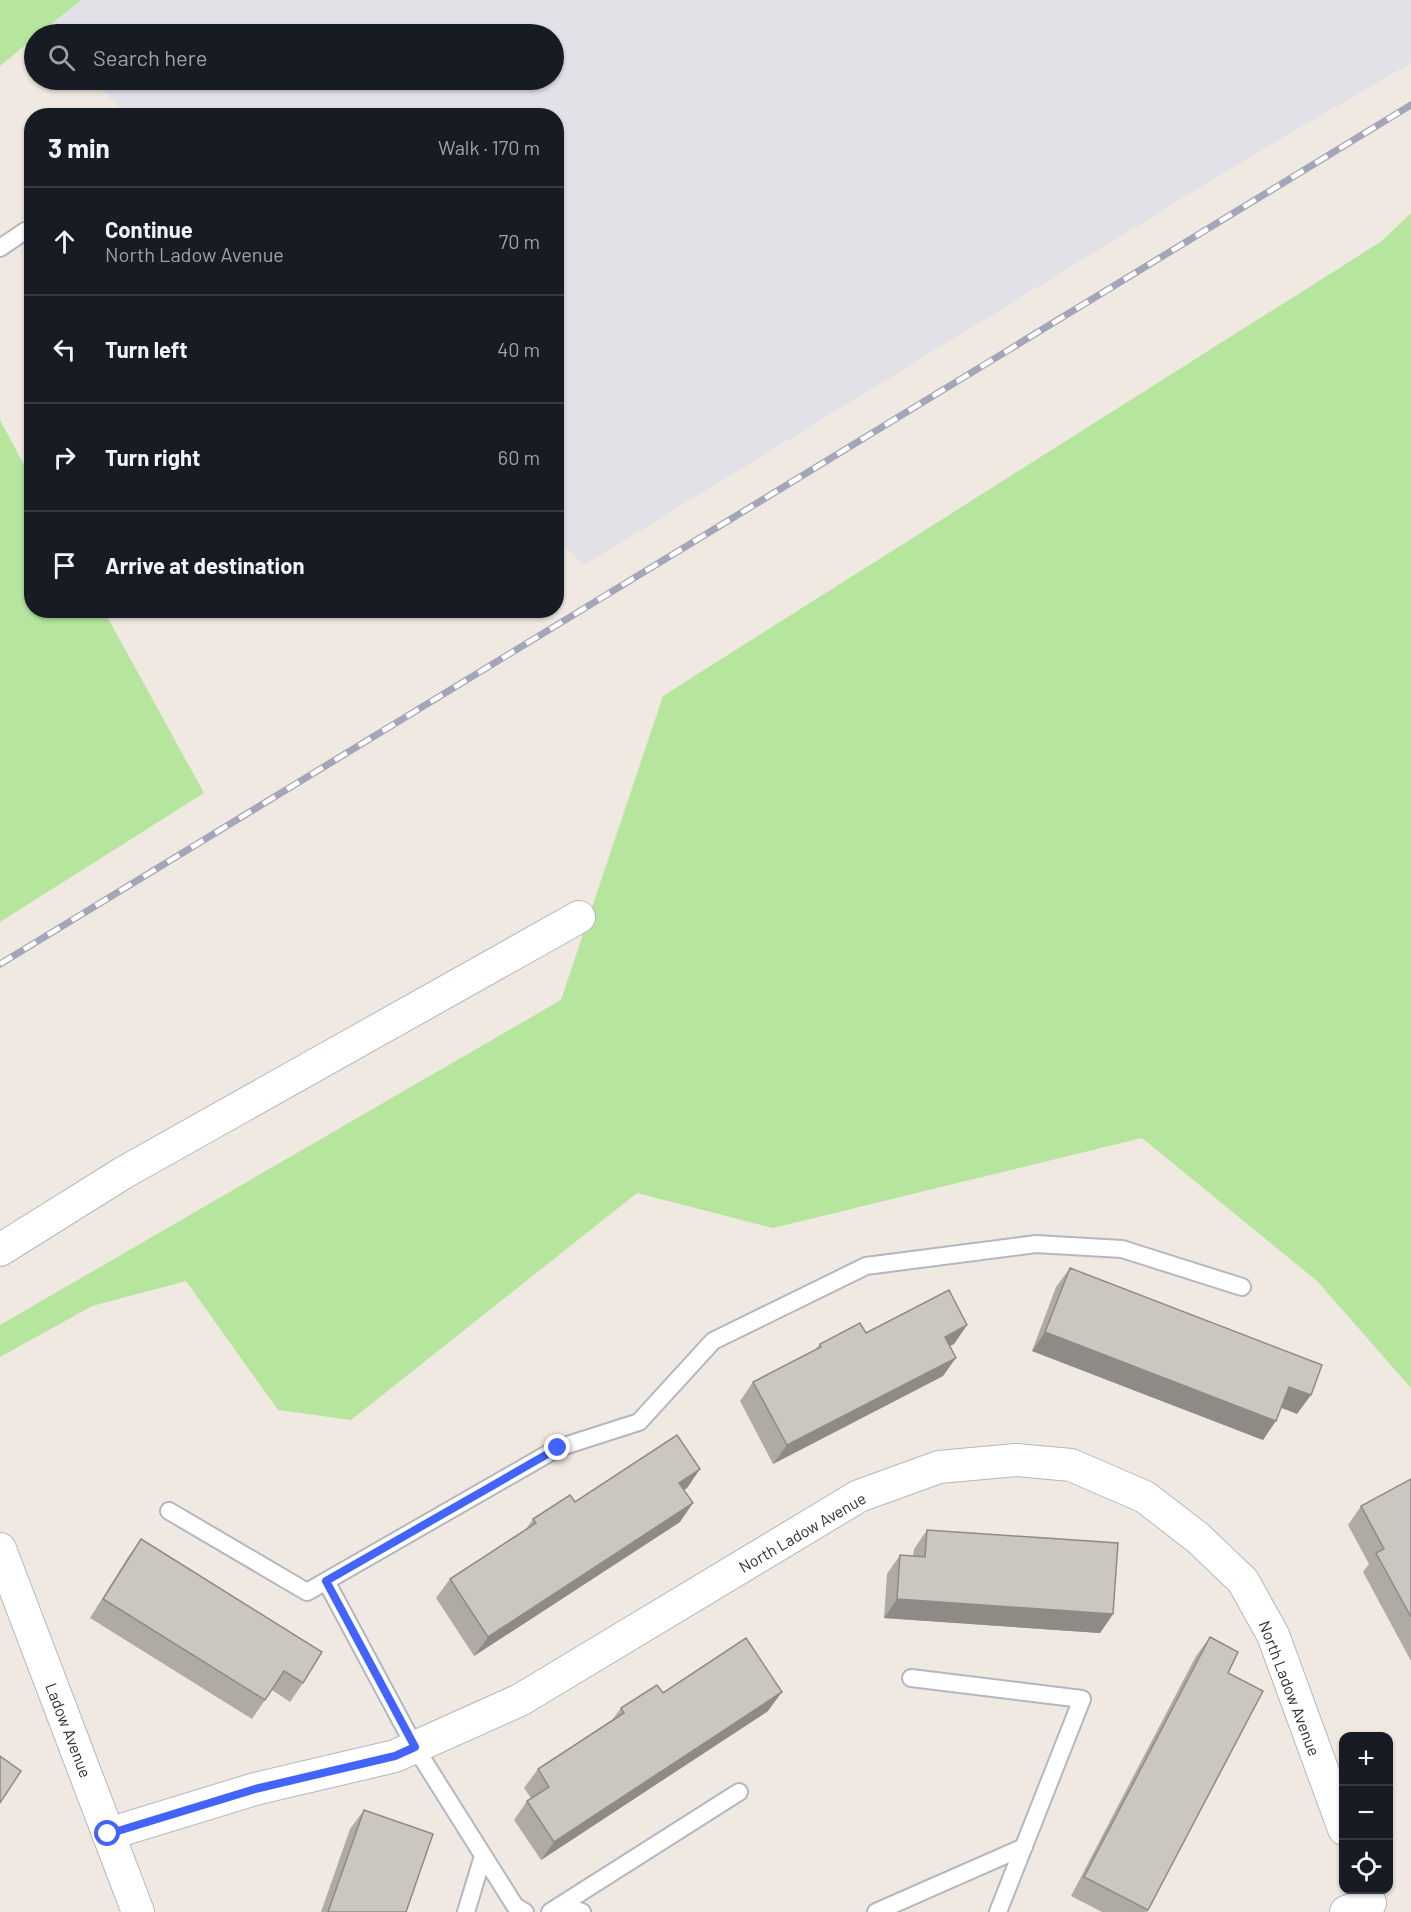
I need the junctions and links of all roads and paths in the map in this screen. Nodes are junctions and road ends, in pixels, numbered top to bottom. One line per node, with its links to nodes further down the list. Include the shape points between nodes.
1 (24, 232): 2 (lane)
2 (0, 248)
3 (579, 917): 4 (street, via 123,1173)
4 (0, 1250)
5 (1242, 1287): 8 (lane, via 1122,1249 1036,1244 866,1266 713,1341 639,1422 558,1448)
6 (169, 1511): 8 (lane, via 307,1592)
7 (0, 1549): 13 (street, Ladow Avenue)
8 (326, 1581): 10 (lane)
9 (910, 1678): 14 (lane, via 1082,1699)
10 (415, 1747): 12 (street, North Ladow Avenue, via 520,1700 859,1496 939,1467 1016,1460 1071,1465 1145,1497 1198,1538 1243,1581 1273,1635); 13 (street, North Ladow Avenue, via 395,1756 255,1789); 15 (lane)
11 (740, 1792): 16 (lane)
12 (1339, 1815)
13 (108, 1834): 17 (street, Ladow Avenue)
14 (1023, 1847): 21 (lane); 22 (lane)
15 (483, 1856): 18 (lane); 19 (lane, via 515,1906)
16 (556, 1908): 20 (lane)
17 (138, 1912)
18 (466, 1912)
19 (525, 1912)
20 (582, 1912)
21 (876, 1912)
22 (999, 1912)

